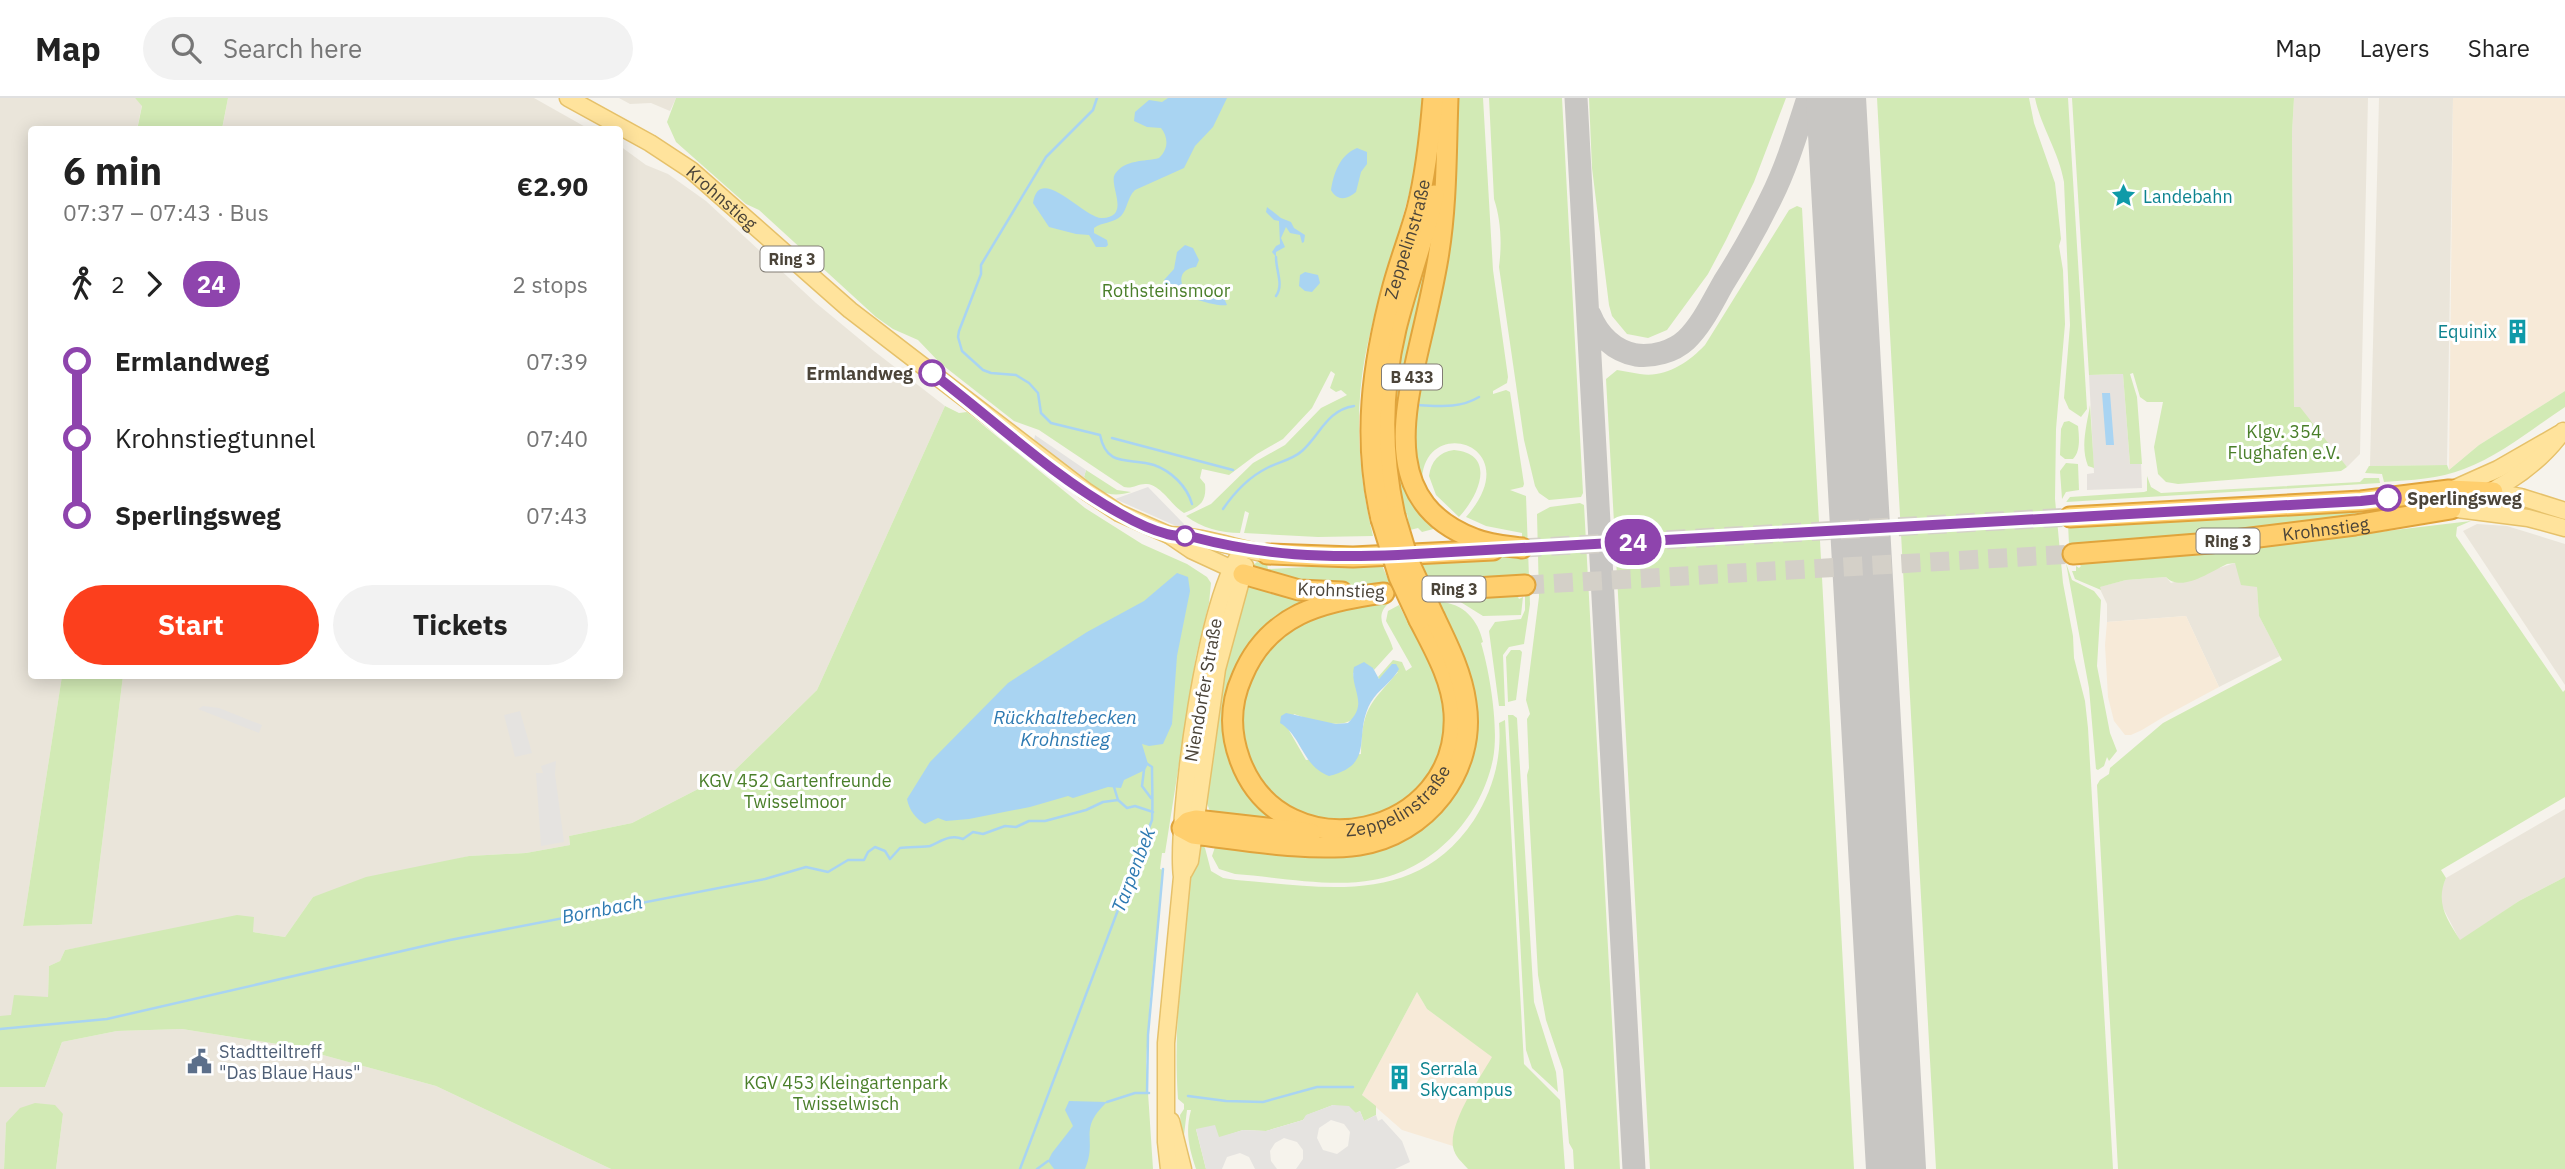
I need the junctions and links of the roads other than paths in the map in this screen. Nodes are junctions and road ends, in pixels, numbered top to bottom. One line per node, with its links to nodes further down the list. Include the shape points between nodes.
1 (568, 98): 4 (main road, Krohnstieg / Ring 3)
2 (1433, 98): 15 (highway, Zeppelinstraße / B 433, via 1426,166 1373,377 1370,443)
3 (1448, 98): 6 (highway, B 433)
4 (620, 126)
5 (623, 128): 18 (main road, Krohnstieg / Ring 3, via 691,170 850,310 1055,469 1119,513)
6 (1446, 139): 15 (highway, B 433, via 1387,376); 19 (highway, B 433, via 1443,228 1405,414 1407,465 1424,501 1452,528 1482,542)
7 (2564, 431): 8 (main road); 9 (main road, via 2550,450)
8 (2498, 469): 10 (main road); 11 (main road)
9 (2525, 469): 10 (main road); 12 (main road, via 2525,486)
10 (2493, 492): 11 (highway, Krohnstieg / Ring 3); 12 (main road, Ring 3); 14 (main road, via 2498,505)
11 (2450, 500): 14 (main road, Ring 3); 16 (highway, Krohnstieg / Ring 3); 22 (highway, Krohnstieg / Ring 3, via 2355,525)
12 (2534, 501): 13 (main road, Ring 3)
13 (2565, 511)
14 (2510, 515): 17 (main road, Ring 3)
15 (1388, 517): 26 (highway, B 433, bridge, via 1409,562)
16 (2070, 517)
17 (2565, 528)
18 (1169, 535): 20 (main road, Krohnstieg / Ring 3); 23 (main road, Krohnstieg / Ring 3, via 1184,547)
19 (1522, 548): 21 (highway, Krohnstieg / Ring 3, via 1353,557)
20 (1244, 550): 21 (main road, Krohnstieg / Ring 3); 23 (main road, Niendorfer Straße, via 1246,563)
21 (1268, 554)
22 (2073, 554)
23 (1237, 571): 25 (highway, Krohnstieg / Ring 3, via 1299,590); 27 (main road, Niendorfer Straße)
24 (1525, 585): 25 (highway, Krohnstieg / Ring 3)
25 (1384, 593): 28 (highway, Zeppelinstraße / B 433, via 1332,601 1289,620 1252,657 1234,702 1238,754 1260,793 1299,821)
26 (1427, 619): 27 (highway, B 433, via 1460,676 1468,724 1453,780 1427,813 1388,838 1356,845 1315,846); 28 (highway, Zeppelinstraße / B 433, via 1451,695 1454,728 1447,759 1432,786 1409,810 1374,827)
27 (1190, 828): 28 (highway, via 1317,834); 29 (main road, Niendorfer Straße, via 1190,860 1182,877 1166,1043)
28 (1348, 831)
29 (1167, 1105): 30 (main road, Niendorfer Straße); 31 (main road, Niendorfer Straße)
30 (1169, 1169)
31 (1183, 1169)

